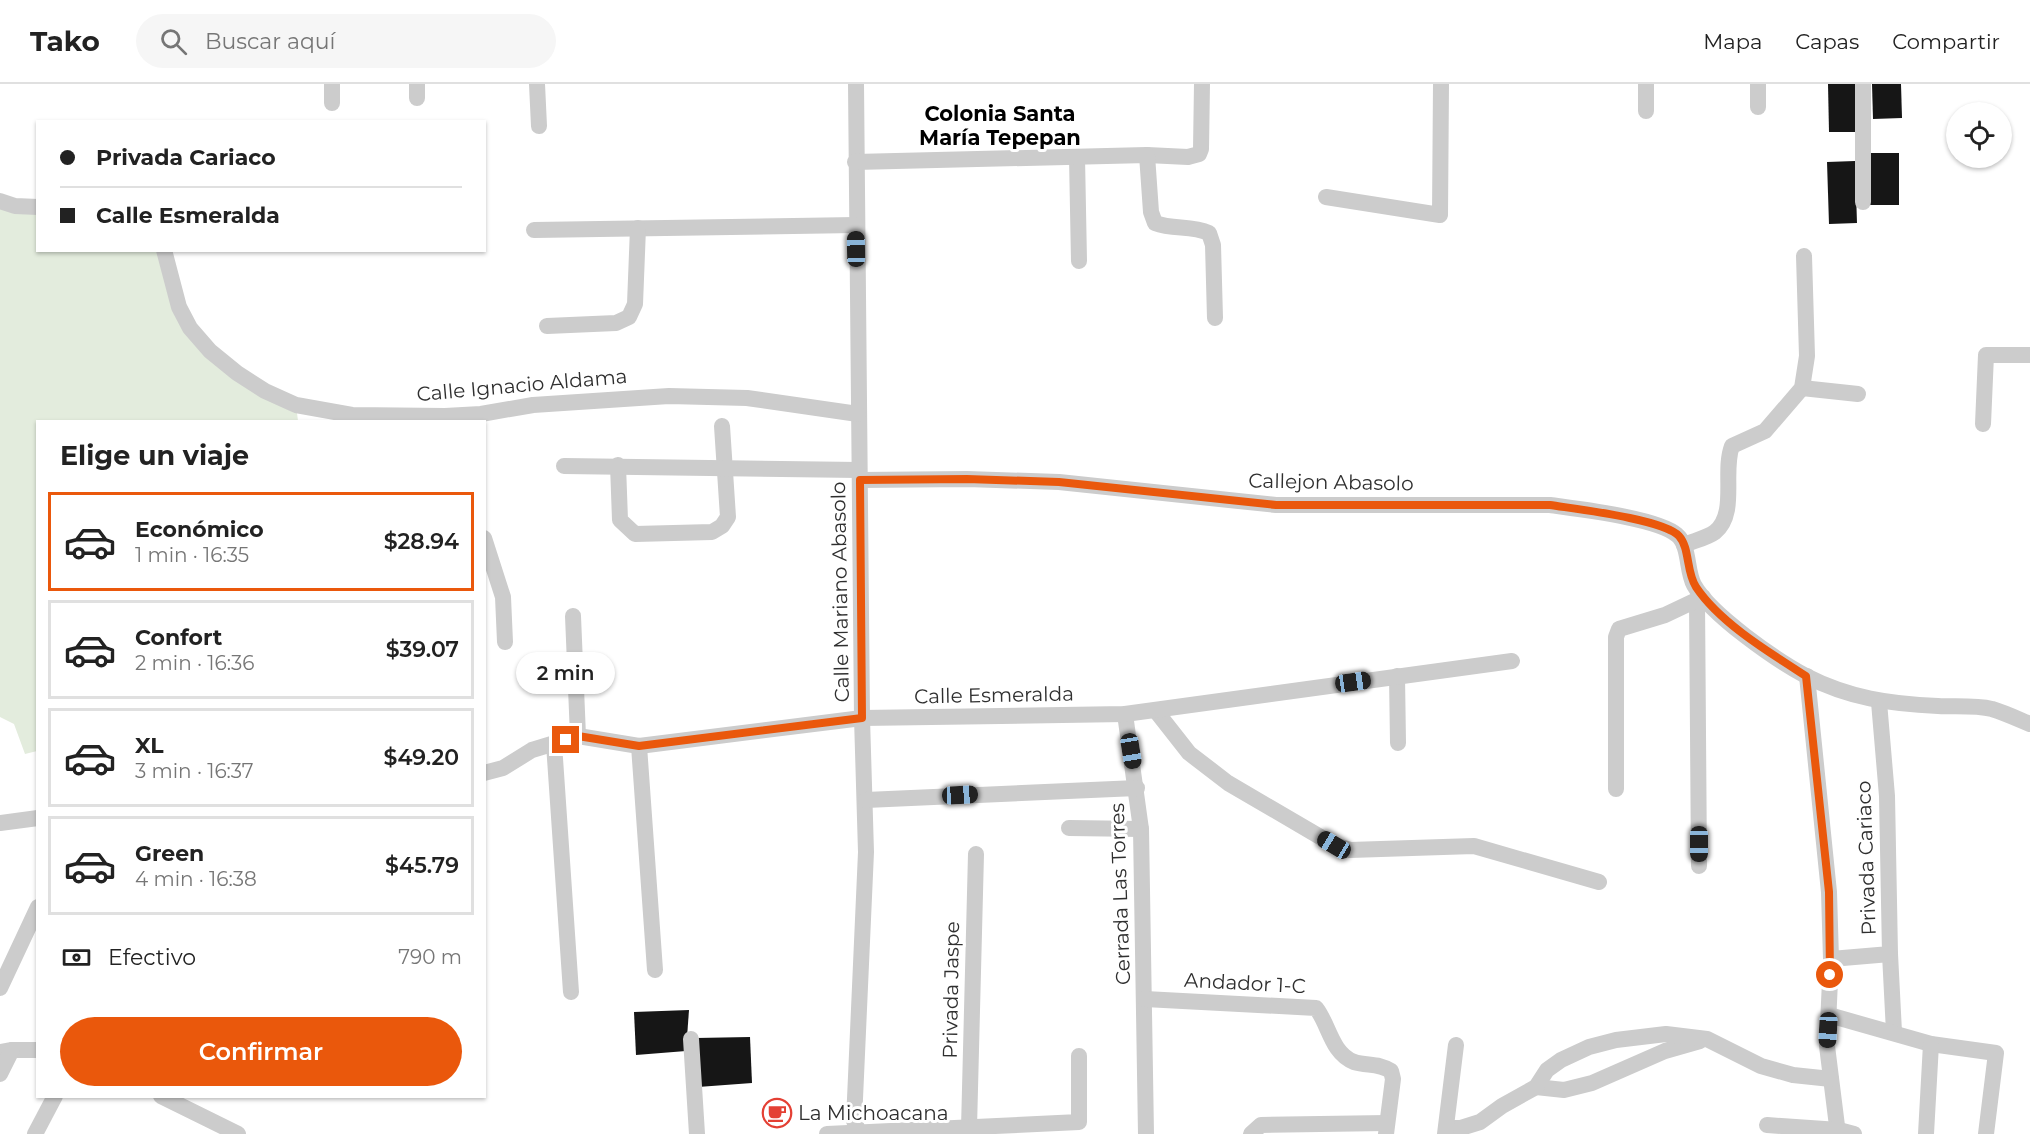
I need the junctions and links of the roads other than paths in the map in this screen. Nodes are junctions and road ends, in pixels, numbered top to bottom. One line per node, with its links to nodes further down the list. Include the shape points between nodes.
1 (332, 84): 9 (street)
2 (537, 84): 12 (street)
3 (856, 84): 15 (street, Calle Mariano Abasolo)
4 (1202, 84): 13 (street, via 1199,154)
5 (1441, 84): 16 (street, via 1440,215)
6 (1646, 84): 11 (street)
7 (1758, 84): 10 (street)
8 (1863, 84): 18 (street)
9 (332, 103)
10 (1758, 107)
11 (1646, 111)
12 (539, 126)
13 (1147, 155): 14 (street); 26 (street, via 1150,212 1155,223 1209,232 1213,244)
14 (1077, 157): 15 (street); 25 (street)
15 (855, 162): 20 (street, Calle Mariano Abasolo)
16 (1326, 197)
17 (0, 201): 19 (street)
18 (1863, 202)
19 (36, 207)
20 (856, 225): 21 (street); 31 (street, Calle Mariano Abasolo)
21 (638, 228): 22 (street); 27 (street, via 634,304 629,317 616,323)
22 (534, 230)
23 (165, 252): 32 (street, Calle Ignacio Aldama, via 179,307 190,328 210,351 265,391 296,405 332,413)
24 (1804, 256): 29 (street, via 1807,356)
25 (1079, 261)
26 (1215, 318)
27 (547, 326)
28 (2030, 355): 33 (street, via 1986,356)
29 (1802, 388): 30 (street); 40 (street, via 1765,431 1732,446 1727,467 1727,510 1722,522 1714,532)
30 (1858, 394)
31 (858, 414): 32 (street, Calle Ignacio Aldama, via 747,398 669,396 533,405); 38 (street, Calle Mariano Abasolo)
32 (481, 418)
33 (1983, 424)
34 (722, 426): 37 (street)
35 (618, 465): 36 (street, Callejon Abasolo); 37 (street, Callejon Abasolo); 37 (street, via 620,520 635,534 712,532 722,526 728,518)
36 (564, 466)
37 (727, 466): 38 (street, Callejon Abasolo)
38 (859, 475): 40 (street, Callejon Abasolo, via 1059,482 1276,505 1550,505 1666,527); 50 (street, Calle Mariano Abasolo)
39 (486, 544): 43 (street, via 503,597)
40 (1684, 545): 41 (street, via 1687,567)
41 (1700, 598): 46 (street); 58 (street, via 1665,615 1619,629); 65 (street)
42 (573, 616): 52 (street)
43 (505, 642)
44 (1512, 661): 45 (street, Calle Esmeralda)
45 (1397, 676): 48 (street, Calle Esmeralda); 53 (street)
46 (1806, 676): 47 (street, via 1851,696); 69 (street, Privada Cariaco, via 1829,892)
47 (1879, 702): 51 (street, via 1990,709); 68 (street, Privada Cariaco, via 1887,796)
48 (1156, 711): 49 (street, Calle Esmeralda); 66 (street, via 1189,753 1212,771 1334,845 1350,850 1474,846)
49 (1125, 714): 50 (street, Calle Esmeralda); 57 (street, Cerrada Las Torres)
50 (862, 718): 55 (street, Calle Esmeralda); 59 (street, Calle Mariano Abasolo)
51 (2030, 724)
52 (578, 736): 54 (street, Calle Esmeralda); 55 (street, Calle Esmeralda)
53 (1398, 743)
54 (554, 744): 56 (street, Calle Esmeralda); 72 (street)
55 (639, 746): 70 (street)
56 (486, 772)
57 (1137, 788): 59 (street, Cerrada Las Torres); 63 (street, Cerrada Las Torres)
58 (1616, 789)
59 (866, 800): 100 (street, Calle Mariano Abasolo, via 854,1121)
60 (36, 818): 61 (street)
61 (0, 823)
62 (1069, 828): 63 (street)
63 (1141, 829): 73 (street, Cerrada Las Torres)
64 (976, 854): 90 (street, Privada Jaspe)
65 (1699, 866)
66 (1599, 882)
67 (36, 911): 71 (street)
68 (1890, 954): 69 (street, Privada Cariaco); 75 (street)
69 (1831, 959): 74 (street, Privada Cariaco)
70 (655, 970)
71 (0, 988)
72 (571, 992)
73 (1145, 999): 91 (street, Andador 1-C, via 1316,1008 1339,1051 1353,1062 1383,1065 1391,1071); 101 (street, Cerrada Las Torres)
74 (1829, 1015): 75 (street); 84 (street, Privada Cariaco)
75 (1894, 1032): 78 (street)
76 (691, 1039): 98 (street)
77 (1707, 1039): 84 (street, via 1761,1066 1793,1075); 85 (street, via 1665,1051 1592,1083 1563,1090); 85 (street, via 1666,1034 1589,1047 1547,1070)
78 (1931, 1044): 102 (street); 103 (street, via 1996,1053)
79 (1456, 1045): 93 (street)
80 (36, 1050): 81 (street)
81 (6, 1051): 83 (street)
82 (1079, 1056): 90 (street, via 1079,1122)
83 (0, 1074)
84 (1831, 1079): 95 (street, Privada Cariaco)
85 (1536, 1087): 93 (street, via 1480,1122)
86 (54, 1098): 96 (street)
87 (164, 1098): 89 (street)
88 (1767, 1125): 95 (street)
89 (213, 1128): 97 (street)
90 (969, 1128): 92 (street)
91 (1386, 1129): 94 (street, via 1261,1125)
92 (949, 1131): 100 (street)
93 (1445, 1131)
94 (1256, 1132)
95 (1844, 1133)
96 (36, 1134)
97 (238, 1134)
98 (697, 1134)
99 (827, 1134): 100 (street)
100 (859, 1134)
101 (1146, 1134)
102 (1926, 1134)
103 (1986, 1134)

